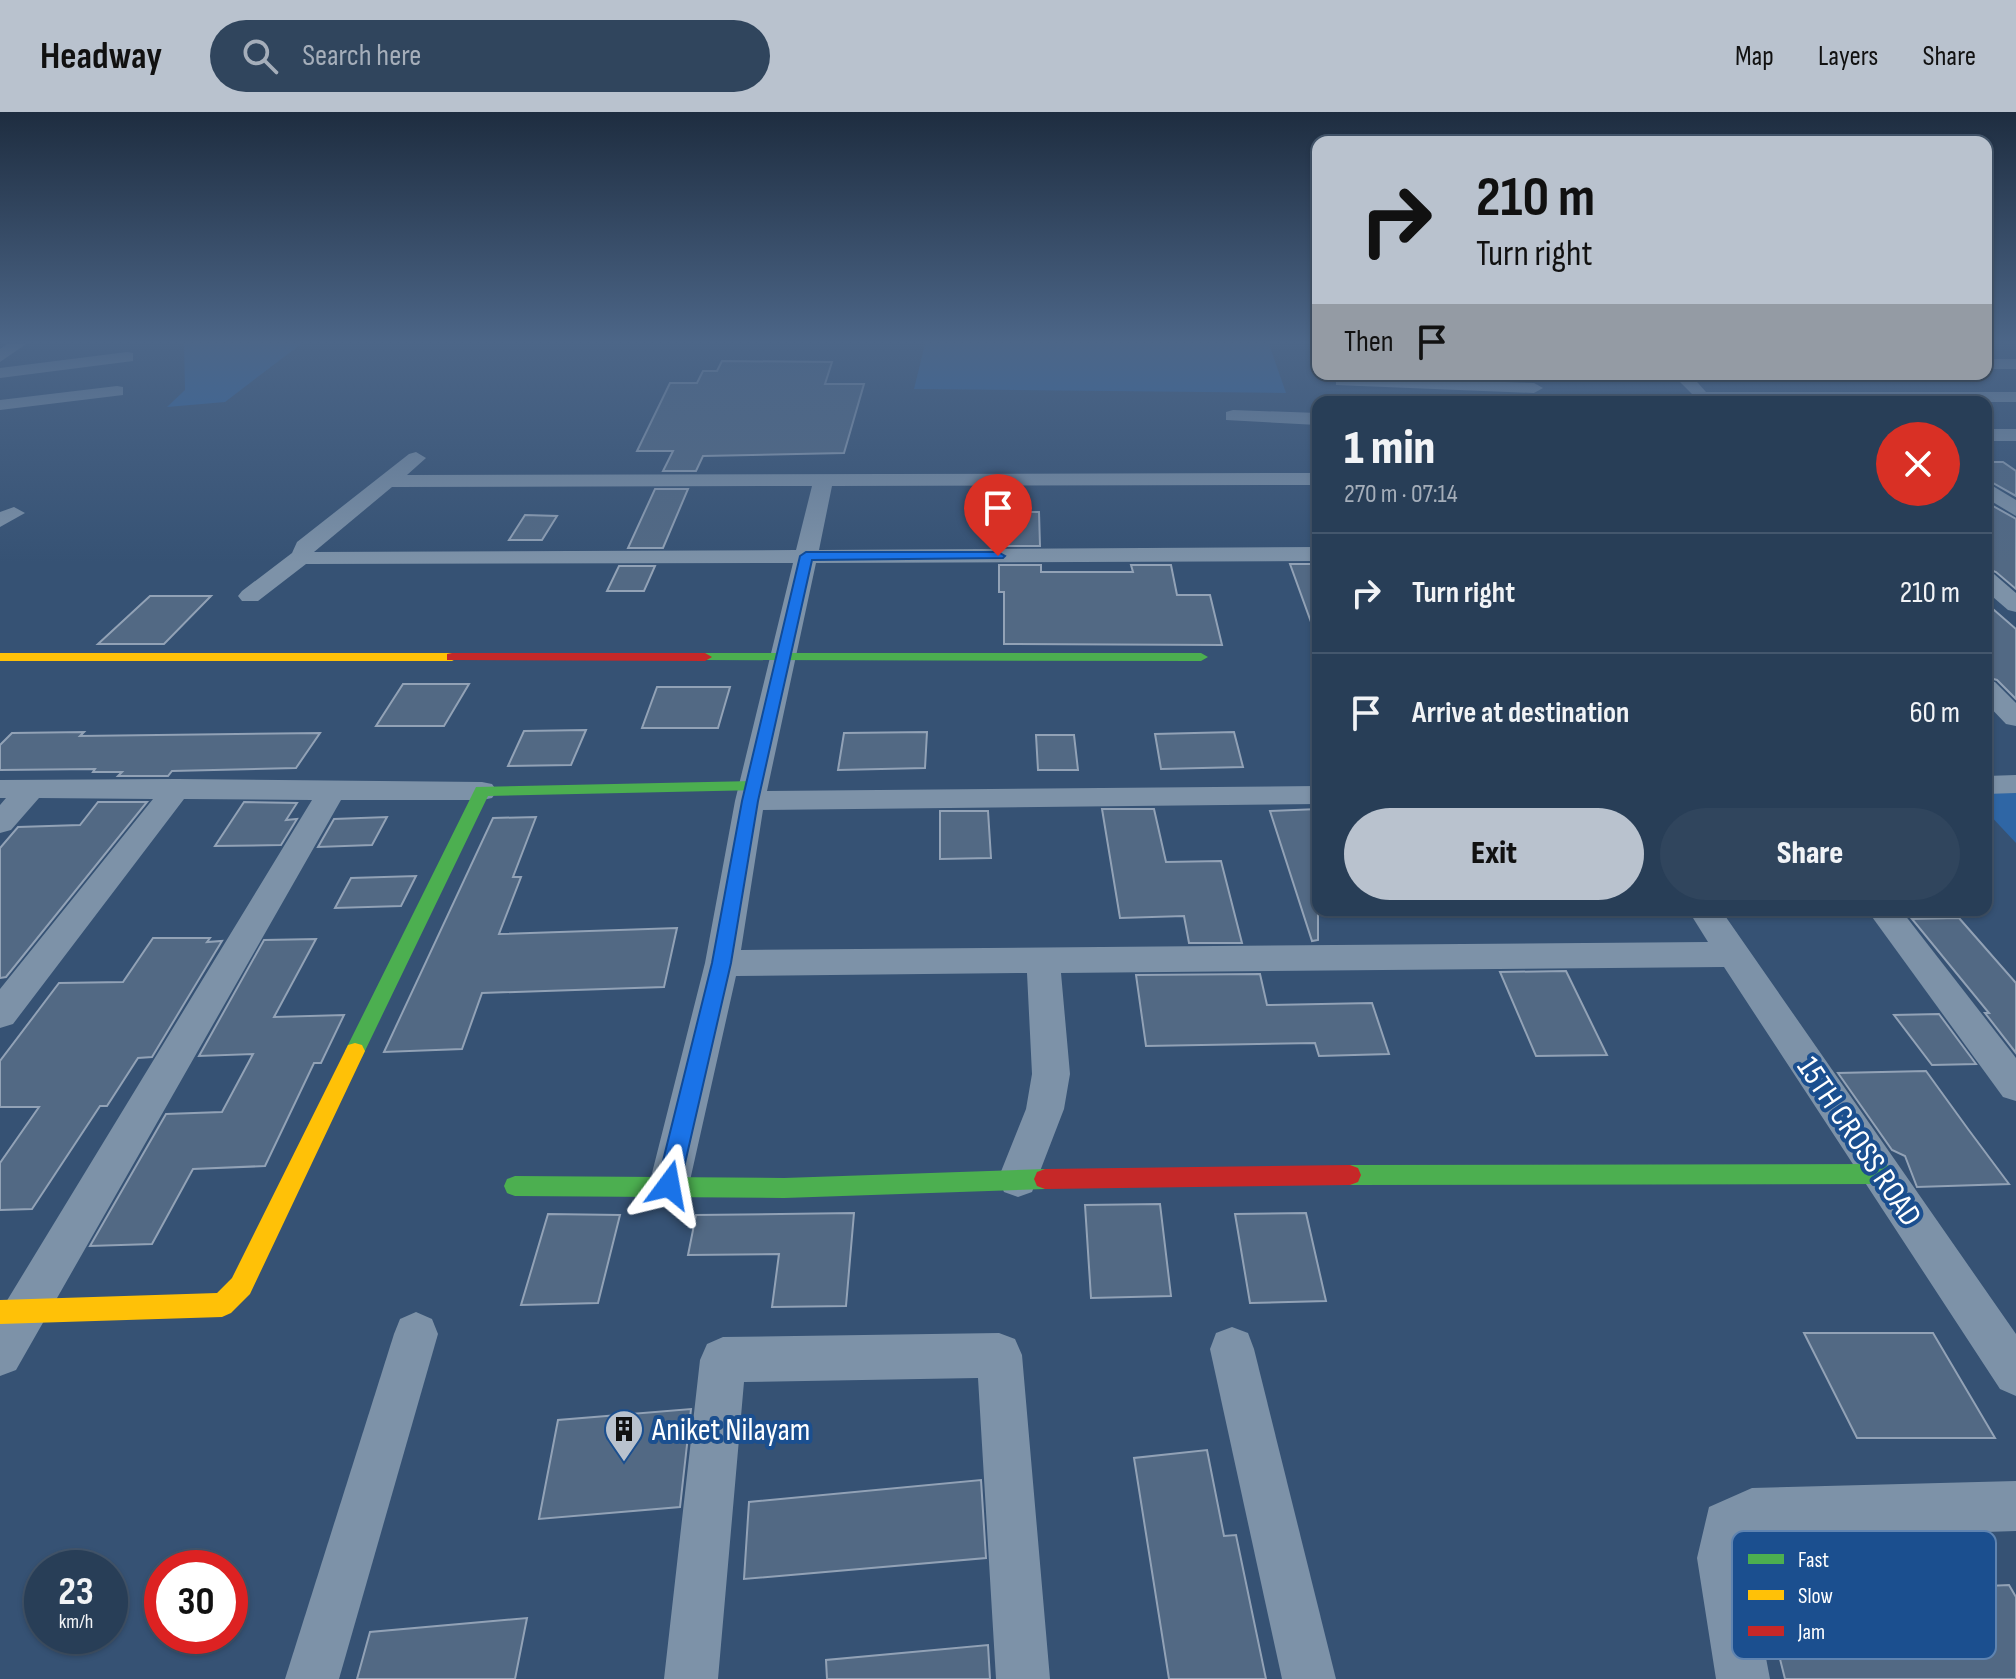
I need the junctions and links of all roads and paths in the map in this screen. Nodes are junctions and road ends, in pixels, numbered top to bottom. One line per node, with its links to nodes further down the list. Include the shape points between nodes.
1 (1265, 417): 2 (street)
2 (1312, 419)
3 (1992, 435): 4 (street)
4 (2016, 435)
5 (416, 458): 7 (street)
6 (1312, 479): 8 (street)
7 (387, 481): 8 (street); 12 (street, via 305,547)
8 (823, 482): 13 (street)
9 (1992, 492): 10 (street)
10 (2016, 510)
11 (1312, 554): 13 (street)
12 (302, 556): 13 (street); 15 (street)
13 (806, 556): 17 (street)
14 (1992, 584): 16 (street)
15 (250, 596)
16 (2016, 605)
17 (782, 655): 18 (street); 19 (street); 29 (street)
18 (0, 657)
19 (1201, 657)
20 (1992, 694): 21 (street)
21 (2016, 718)
22 (2016, 784): 23 (street)
23 (1992, 785)
24 (177, 788): 26 (street); 27 (street); 37 (street)
25 (0, 789): 27 (street)
26 (333, 789): 28 (street); 43 (street)
27 (30, 790): 31 (street)
28 (482, 791): 29 (street); 43 (street, via 241,1286 222,1305)
29 (752, 793): 30 (street); 36 (street)
30 (1312, 795)
31 (0, 823)
32 (1708, 916): 34 (street, 15TH CROSS ROAD)
33 (1888, 916): 38 (street)
34 (1734, 954): 35 (street); 39 (street, 15TH CROSS ROAD)
35 (1043, 961): 36 (street); 40 (street, via 1051,1074 1045,1109)
36 (722, 963): 41 (street)
37 (0, 1014)
38 (2016, 1086)
39 (1883, 1174): 40 (street); 47 (street, 15TH CROSS ROAD)
40 (1018, 1179): 41 (street, via 784,1188)
41 (669, 1185): 42 (street)
42 (515, 1186)
43 (12, 1312): 46 (street)
44 (416, 1334): 51 (street)
45 (1232, 1349): 54 (street)
46 (0, 1354)
47 (2016, 1373)
48 (2016, 1506): 49 (street, via 1752,1513 1727,1525 1722,1558)
49 (1732, 1616)
50 (1740, 1659): 55 (street)
51 (312, 1679)
52 (691, 1679): 53 (street, via 723,1360 999,1355)
53 (1023, 1679)
54 (1309, 1679)
55 (1743, 1679)

